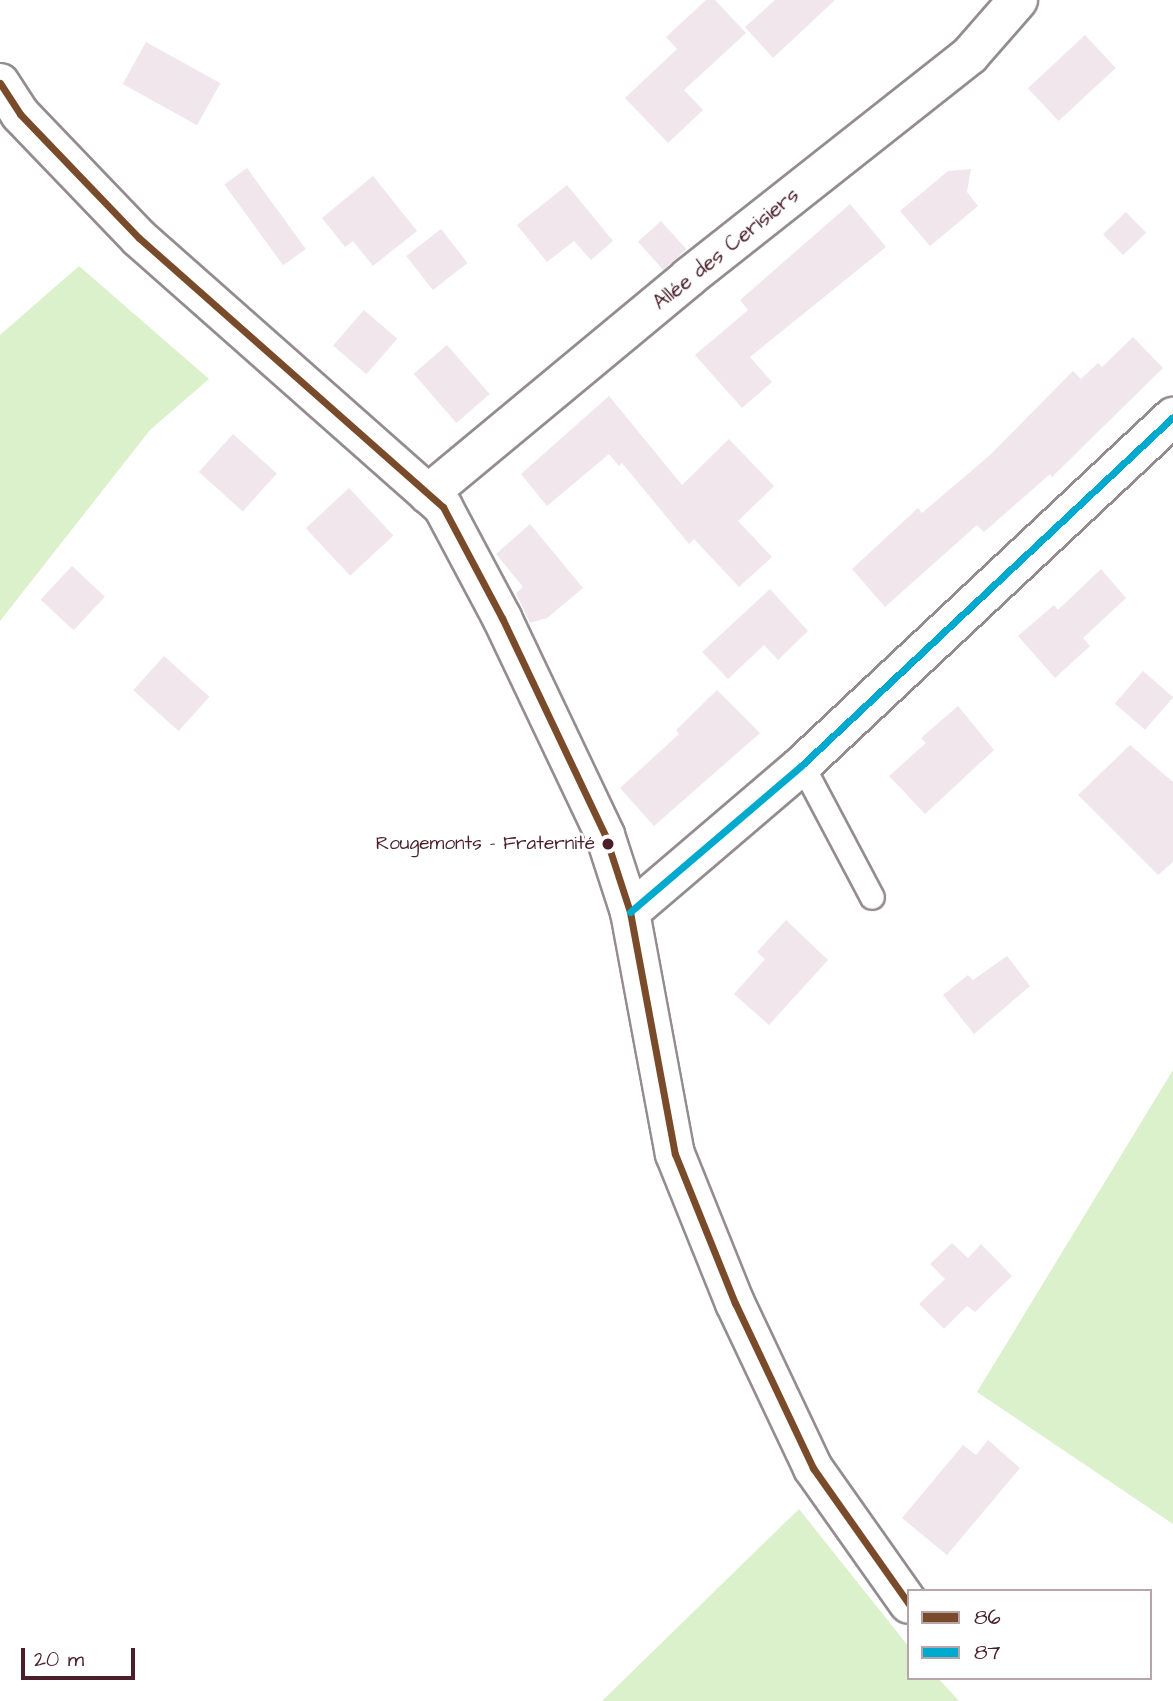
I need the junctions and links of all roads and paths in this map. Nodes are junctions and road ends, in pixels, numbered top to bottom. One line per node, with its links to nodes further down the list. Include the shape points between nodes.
1 (1018, 0): 4 (street, Allée des Cerisiers, via 970,55 690,276)
2 (0, 83): 4 (street, via 20,114 139,238)
3 (1173, 417): 5 (street)
4 (428, 494): 7 (street, via 443,507 502,618 605,835)
5 (802, 765): 6 (lane); 7 (street)
6 (872, 897)
7 (630, 912): 8 (street, via 676,1154 730,1291 813,1468)
8 (907, 1601)

